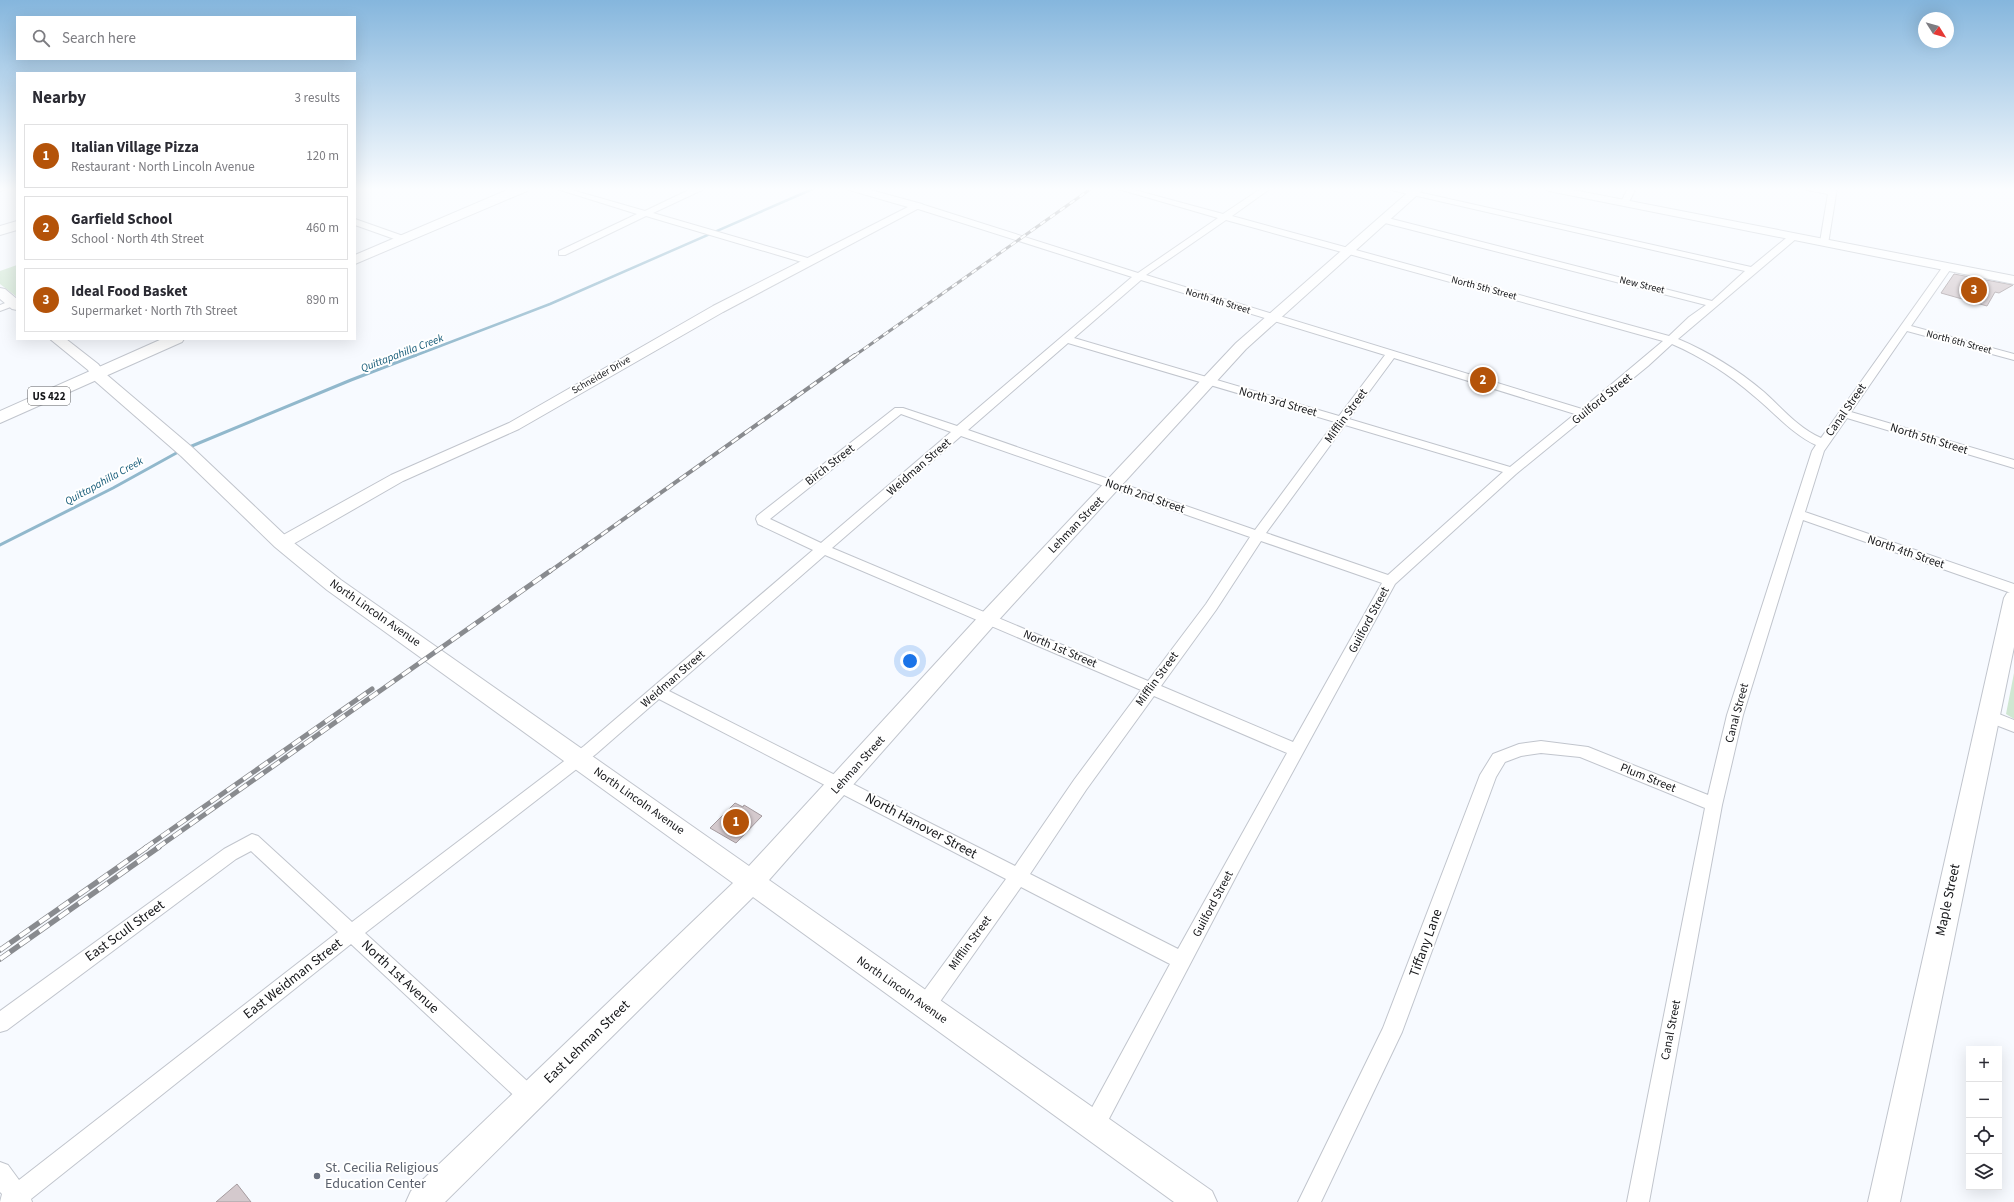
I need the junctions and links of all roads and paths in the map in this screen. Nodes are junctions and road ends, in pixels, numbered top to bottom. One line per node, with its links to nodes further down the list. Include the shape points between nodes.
1 (391, 244): 15 (highway)
2 (582, 244): 14 (street)
3 (748, 244): 16 (street)
4 (842, 244): 16 (street, Schneider Drive)
5 (1038, 244): 19 (street, North 4th Street)
6 (1186, 244): 19 (street, Weidman Street)
7 (1323, 244): 13 (street, North 5th Street)
8 (1356, 244): 13 (main road, Lehman Street)
9 (1480, 244): 22 (street, New Street)
10 (1641, 244): 18 (street)
11 (1784, 244): 18 (street, Guilford Street)
12 (1835, 244): 17 (street)
13 (1348, 251): 24 (main road, Lehman Street); 29 (street, North 5th Street)
14 (562, 254)
15 (356, 260)
16 (808, 261): 47 (street, Schneider Drive, via 718,309 514,426 397,478)
17 (1947, 267): 20 (street); 25 (street, Canal Street)
18 (1753, 270): 22 (street, Guilford Street)
19 (1139, 276): 24 (street, North 4th Street); 26 (street, Weidman Street)
20 (2014, 280)
21 (0, 292): 23 (main road)
22 (1714, 304): 29 (street, Guilford Street, via 1692,319)
23 (12, 305)
24 (1271, 317): 30 (street, North 4th Street); 33 (main road, Lehman Street)
25 (1904, 327): 31 (street, North 6th Street); 36 (street, Canal Street)
26 (1066, 339): 33 (street, North 3rd Street); 39 (street, Weidman Street)
27 (58, 340): 32 (main road, North Lincoln Avenue, via 93,367)
28 (174, 340): 32 (highway, US 422)
29 (1672, 340): 35 (street, Guilford Street); 40 (street, North 5th Street, via 1721,366 1759,394 1809,439)
30 (1391, 354): 35 (street, North 4th Street); 38 (street, Mifflin Street)
31 (2014, 357)
32 (98, 374): 37 (highway, US 422); 47 (main road, North Lincoln Avenue, via 184,450)
33 (1207, 381): 38 (street, North 3rd Street); 43 (main road, Lehman Street)
34 (899, 410): 39 (street, North 2nd Street); 45 (street, Birch Street, via 764,517)
35 (1584, 413): 42 (street, Guilford Street)
36 (1844, 413): 40 (street, Canal Street); 41 (street, North 5th Street)
37 (0, 418)
38 (1342, 421): 42 (street, North 3rd Street); 46 (street, Mifflin Street)
39 (960, 432): 43 (street, North 2nd Street); 48 (street, Weidman Street)
40 (1822, 443): 44 (street, Canal Street)
41 (2014, 464)
42 (1512, 471): 49 (street, Guilford Street)
43 (1114, 485): 46 (street, North 2nd Street); 52 (main road, Lehman Street)
44 (1798, 514): 50 (street, North 4th Street); 61 (street, Canal Street, via 1735,715)
45 (763, 521): 48 (street, North 1st Street)
46 (1258, 535): 49 (street, North 2nd Street); 53 (street, Mifflin Street, via 1211,607)
47 (282, 543): 59 (main road, North Lincoln Avenue, via 334,585)
48 (824, 549): 52 (street, North 1st Street); 54 (street, Weidman Street)
49 (1390, 581): 57 (street, Guilford Street)
50 (2014, 589)
51 (2014, 598): 55 (main road, Maple Street)
52 (988, 619): 53 (street, North 1st Street); 60 (main road, Lehman Street)
53 (1150, 688): 57 (street, North 1st Street); 63 (street, Mifflin Street)
54 (658, 692): 59 (street, Weidman Street); 60 (street, North Hanover Street)
55 (1989, 716): 56 (street); 73 (main road, Maple Street)
56 (2014, 726)
57 (1296, 750): 66 (street, Guilford Street)
58 (1582, 750): 61 (street, Plum Street); 76 (street, Tiffany Lane, via 1541,747 1519,750 1499,758 1488,775 1392,1032)
59 (580, 759): 64 (main road, North Lincoln Avenue); 65 (street, East Weidman Street)
60 (841, 785): 63 (street, North Hanover Street); 64 (main road, Lehman Street)
61 (1714, 805): 77 (street, Canal Street)
62 (252, 841): 65 (street, North 1st Avenue); 68 (street, East Scull Street, via 230,854)
63 (1018, 877): 66 (street, North Hanover Street); 67 (street, Mifflin Street)
64 (752, 882): 67 (main road, North Lincoln Avenue); 69 (main road, East Lehman Street)
65 (353, 932): 69 (street, North 1st Avenue); 72 (street, East Weidman Street)
66 (1183, 961): 70 (street, Guilford Street)
67 (925, 1006): 70 (main road, North Lincoln Avenue)
68 (0, 1022)
69 (530, 1097): 74 (main road, East Lehman Street)
70 (1093, 1126): 75 (main road, North Lincoln Avenue)
71 (0, 1173): 72 (street)
72 (15, 1200)
73 (1887, 1201)
74 (422, 1202)
75 (1201, 1202)
76 (1309, 1202)
77 (1638, 1202)

